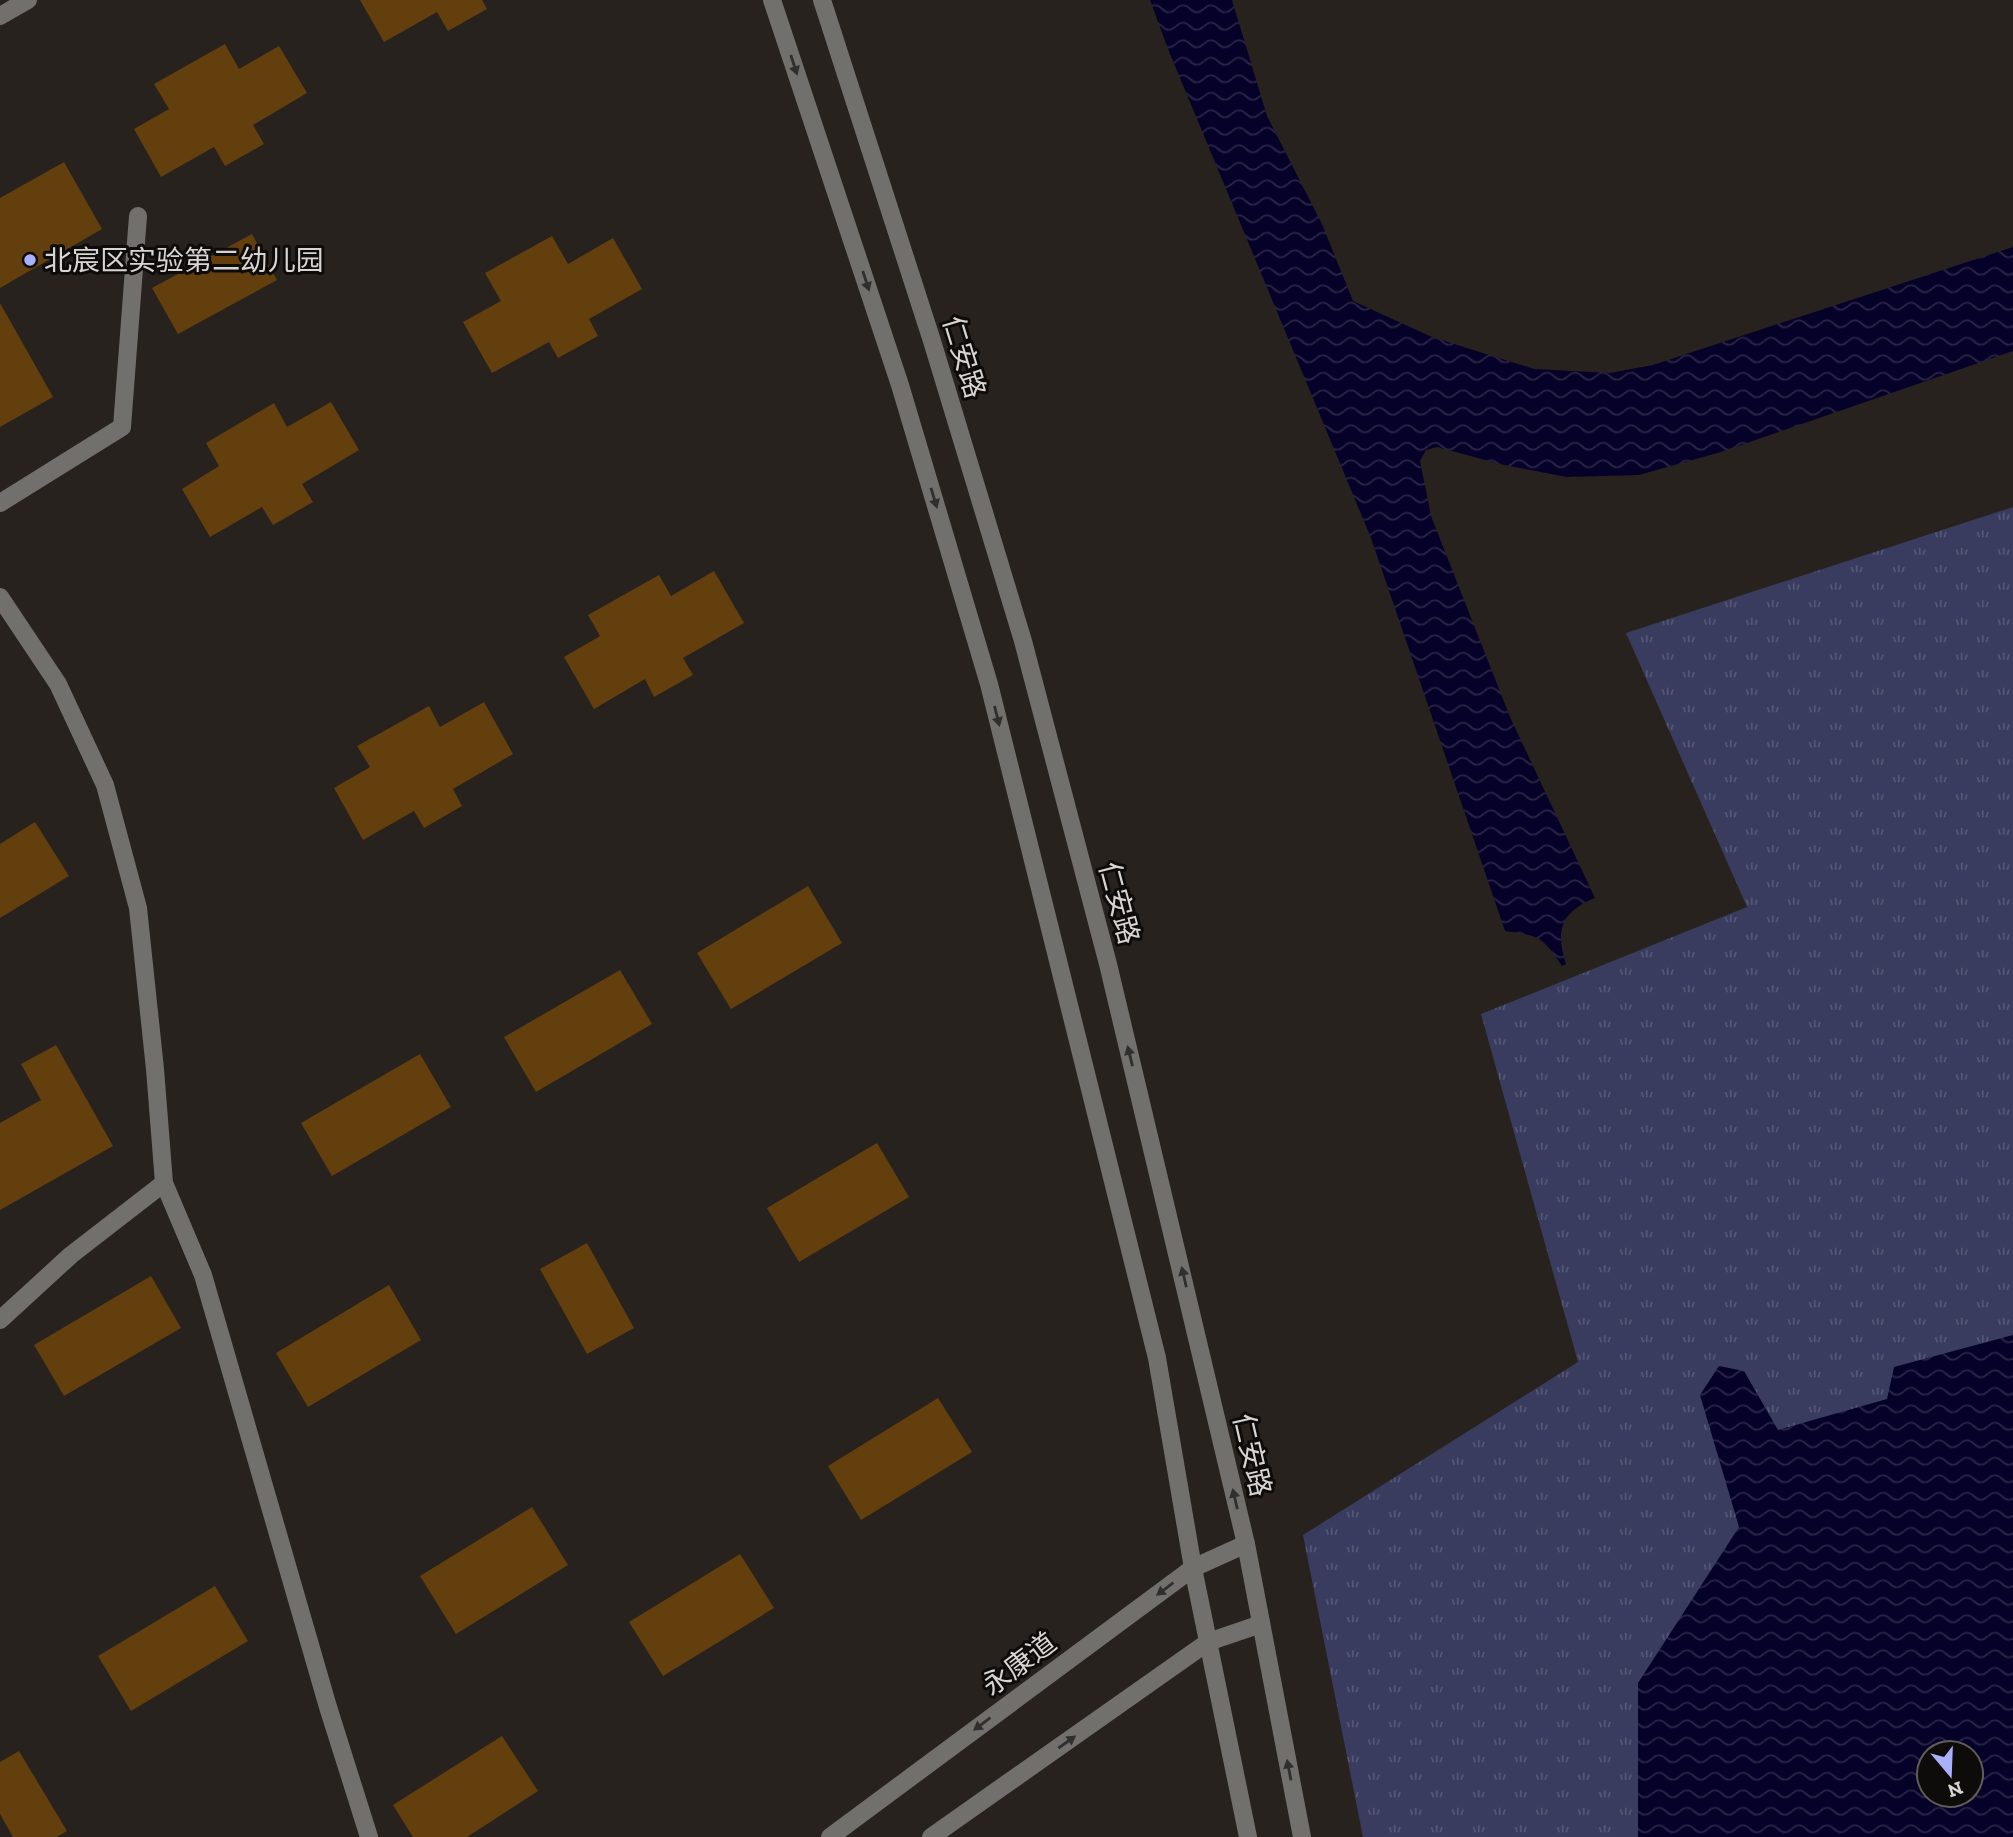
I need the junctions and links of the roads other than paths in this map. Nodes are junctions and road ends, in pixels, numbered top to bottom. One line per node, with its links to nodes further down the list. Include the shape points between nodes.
1 (28, 0): 4 (street)
2 (772, 0): 11 (street, one-way to 11, via 900,384 989,684 1157,1358)
3 (822, 0): 10 (street, 仁安路, one-way to 3, via 1111,977 1023,641)
4 (0, 16)
5 (138, 216): 6 (street, via 122,427)
6 (0, 503)
7 (0, 597): 8 (street, via 58,684 105,785 138,908)
8 (164, 1183): 9 (street, via 71,1255); 14 (street, via 203,1275)
9 (0, 1320)
10 (1246, 1544): 11 (street, 永康道); 12 (street, 仁安路)
11 (1193, 1568): 13 (street); 15 (street, 永康道, one-way to 15)
12 (1261, 1624): 13 (street); 18 (street, 仁安路, one-way to 12)
13 (1208, 1642): 16 (street, one-way to 13); 17 (street)
14 (369, 1837)
15 (830, 1837)
16 (931, 1837)
17 (1248, 1837)
18 (1302, 1837)

